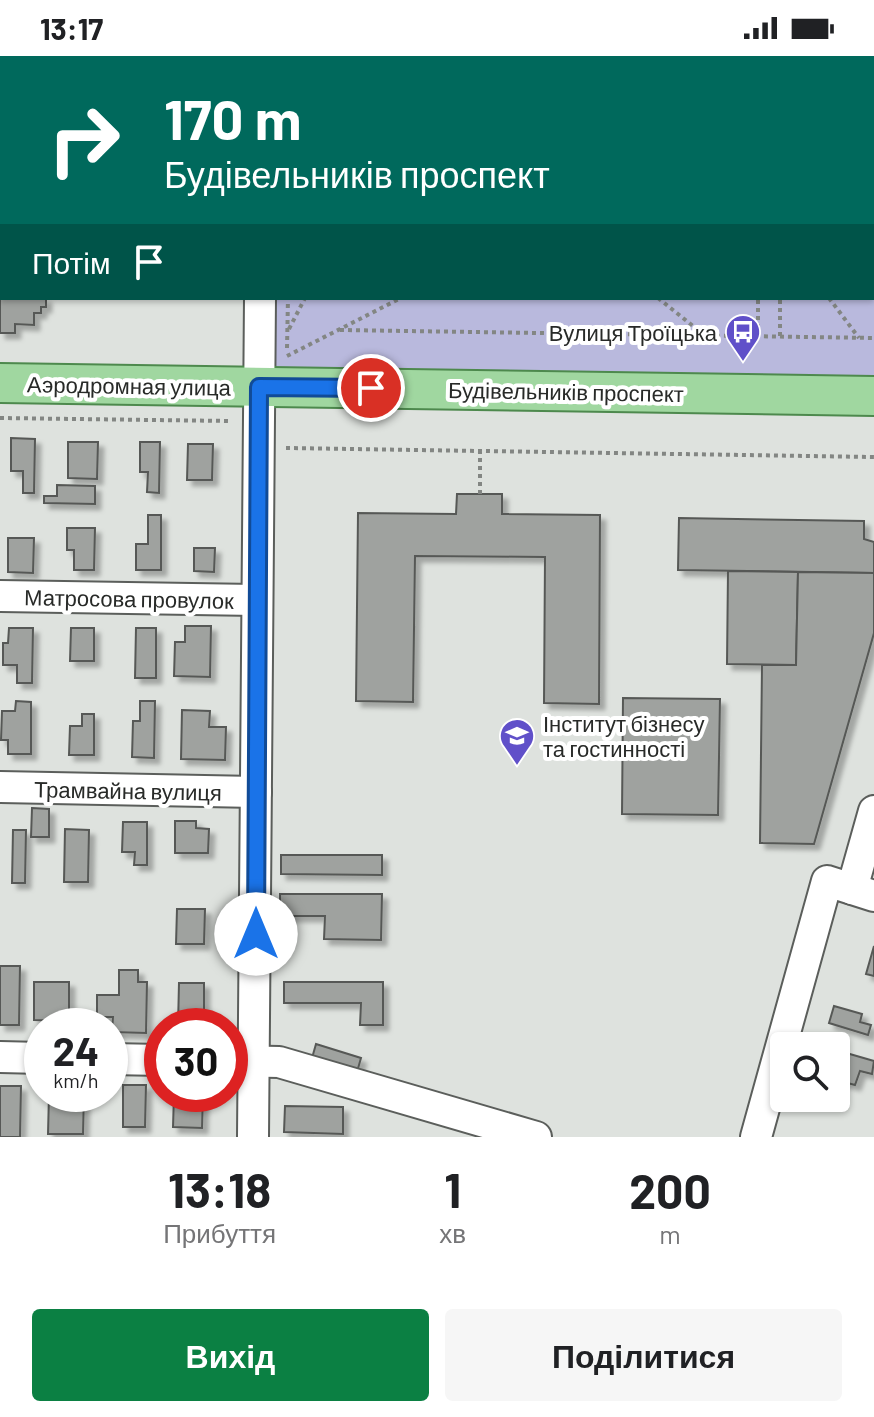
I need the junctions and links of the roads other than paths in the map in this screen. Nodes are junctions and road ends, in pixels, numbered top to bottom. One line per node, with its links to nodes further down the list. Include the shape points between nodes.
1 (260, 300): 3 (street)
2 (0, 383): 3 (main road, Аэродромная улица)
3 (259, 387): 4 (main road, Будівельників проспект); 6 (street)
4 (874, 396)
5 (0, 596): 6 (street, Матросова провулок)
6 (257, 600): 8 (street)
7 (0, 787): 8 (street, Трамвайна вулиця)
8 (256, 792): 11 (street)
9 (874, 811): 10 (street)
10 (851, 889): 18 (street)
11 (245, 1008)
12 (0, 1057): 13 (street)
13 (24, 1058)
14 (248, 1062): 17 (street, via 279,1062)
15 (248, 1103): 16 (street)
16 (253, 1137)
17 (536, 1137)
18 (756, 1137)

